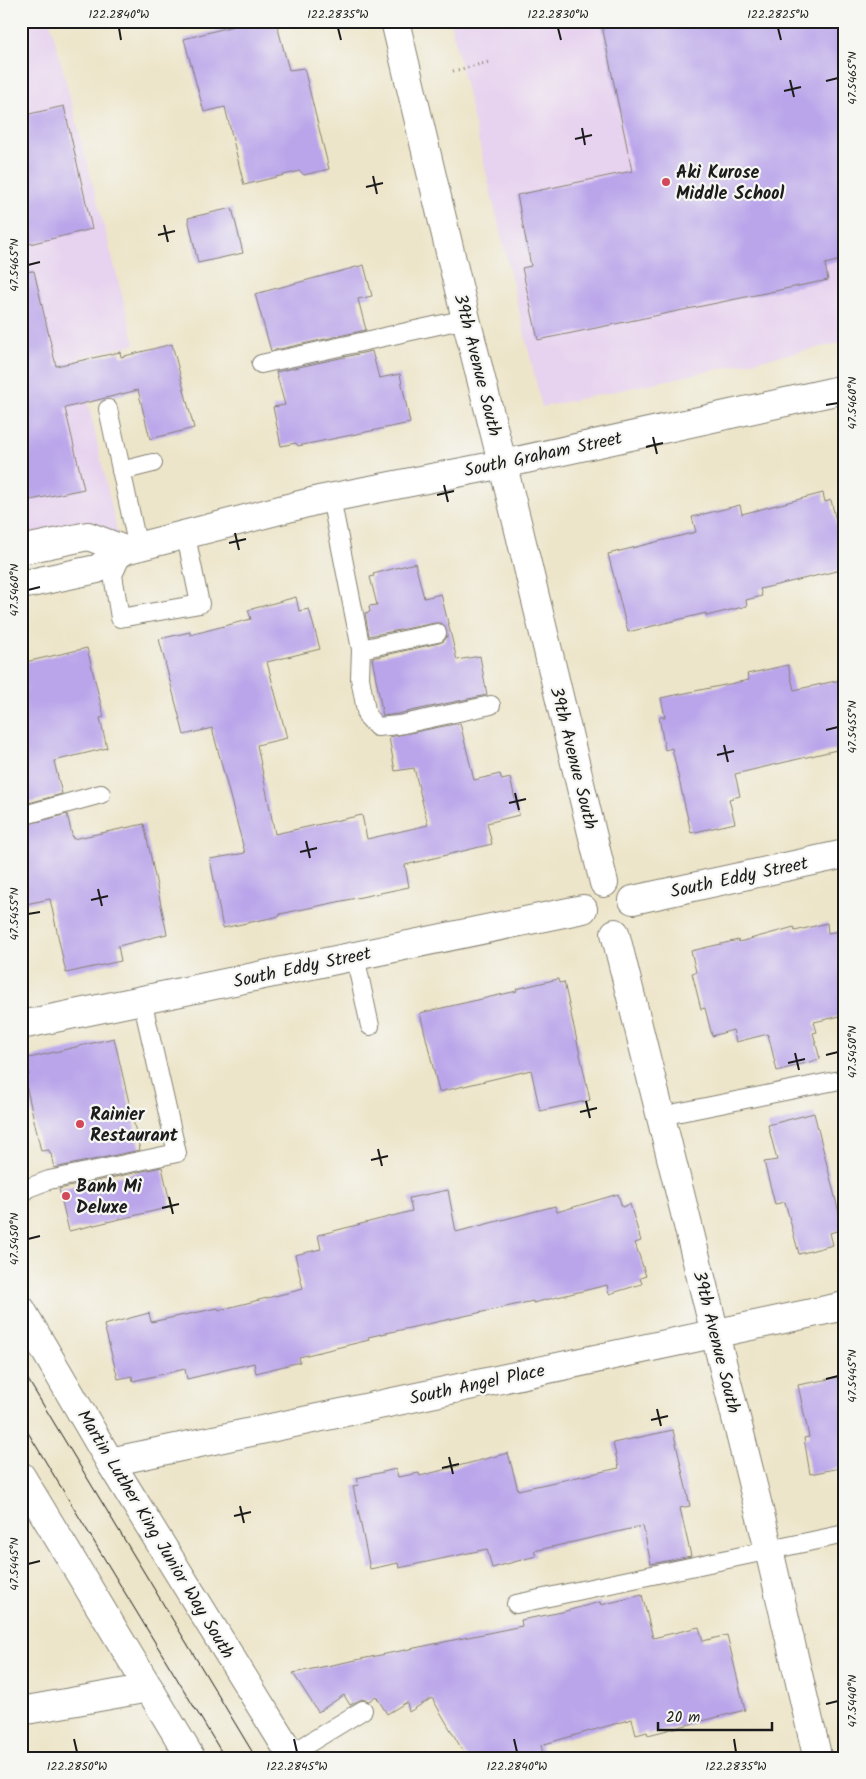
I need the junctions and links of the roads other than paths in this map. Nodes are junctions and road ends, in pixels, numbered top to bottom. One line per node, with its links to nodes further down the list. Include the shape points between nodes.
1 (395, 21): 2 (street, 39th Avenue South)
2 (466, 318): 3 (lane); 7 (street, 39th Avenue South)
3 (260, 364)
4 (845, 389): 7 (street, South Graham Street)
5 (108, 409): 8 (lane)
6 (153, 464): 8 (lane)
7 (502, 464): 9 (street, South Graham Street); 20 (street, 39th Avenue South)
8 (121, 471): 11 (lane)
9 (331, 498): 10 (street, South Graham Street); 15 (lane)
10 (186, 536): 11 (street, South Graham Street); 11 (lane, via 200,604 120,618 113,575)
11 (131, 549): 12 (street, via 88,536); 13 (street, South Graham Street, via 97,568)
12 (21, 550)
13 (21, 585)
14 (437, 633): 15 (lane)
15 (361, 649): 16 (lane, via 360,678 367,716 376,727)
16 (491, 705)
17 (101, 794): 18 (lane)
18 (21, 816)
19 (845, 854): 21 (street, South Eddy Street)
20 (604, 882): 21 (street, via 619,884); 22 (street, via 588,893)
21 (634, 900): 23 (street, via 631,922)
22 (583, 909): 23 (street, via 588,924 595,930); 24 (street, South Eddy Street)
23 (615, 933): 29 (street, 39th Avenue South)
24 (355, 956): 25 (street, South Eddy Street); 27 (lane)
25 (142, 1000): 26 (street, South Eddy Street); 30 (lane, via 177,1153 49,1180)
26 (21, 1026)
27 (370, 1026)
28 (845, 1079): 29 (lane)
29 (661, 1116): 33 (street, 39th Avenue South)
30 (21, 1194)
31 (845, 1306): 33 (street, South Angel Place)
32 (21, 1309): 34 (street, Martin Luther King Junior Way South)
33 (714, 1334): 34 (street, South Angel Place); 37 (street, 39th Avenue South)
34 (110, 1462): 42 (street, Martin Luther King Junior Way South)
35 (21, 1476): 39 (street)
36 (845, 1534): 37 (lane)
37 (769, 1550): 38 (lane); 43 (street, 39th Avenue South)
38 (516, 1604)
39 (149, 1688): 41 (street); 44 (street)
40 (362, 1710): 42 (lane)
41 (21, 1711)
42 (292, 1756)
43 (819, 1756)
44 (191, 1758)

